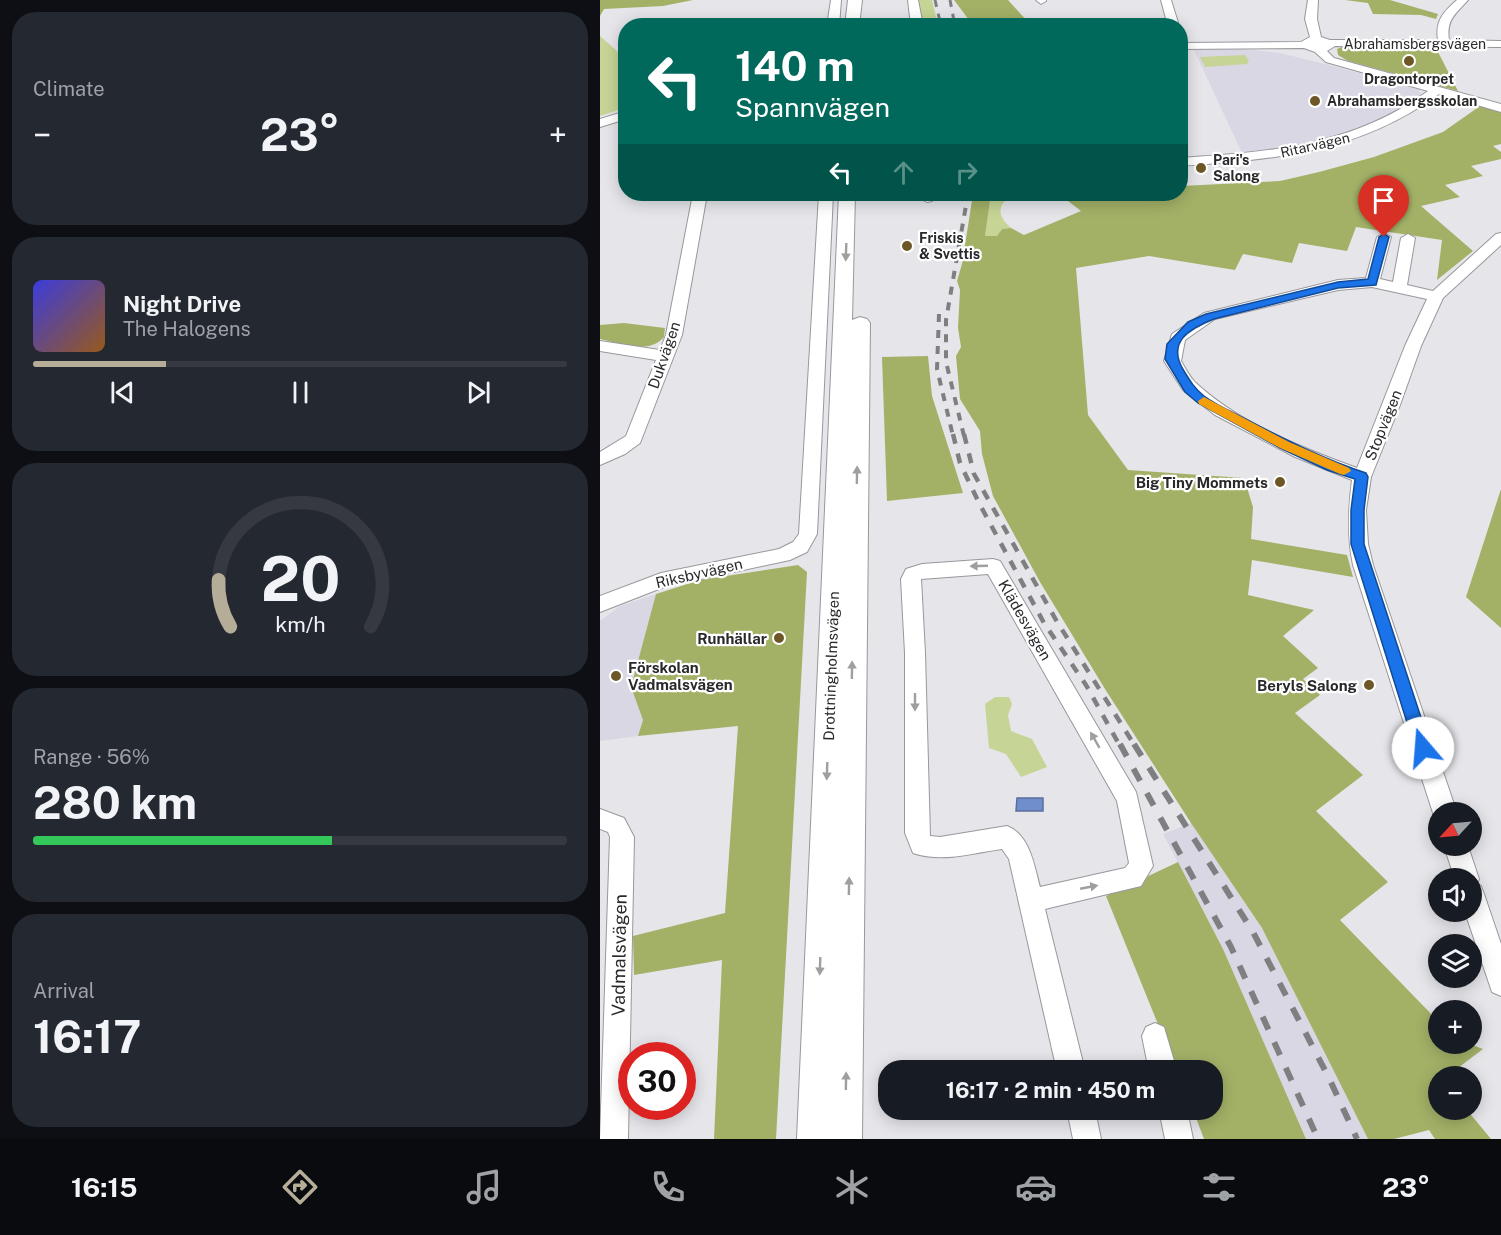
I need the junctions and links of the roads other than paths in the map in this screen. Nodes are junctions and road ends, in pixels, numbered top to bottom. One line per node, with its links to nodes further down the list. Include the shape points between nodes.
1 (836, 0): 7 (street)
2 (855, 0): 8 (main road)
3 (913, 0): 9 (street)
4 (1166, 0): 10 (street)
5 (1313, 0): 11 (street, via 1311,19)
6 (1463, 0): 12 (street, via 1444,17)
7 (833, 18)
8 (853, 18)
9 (916, 18)
10 (1172, 18)
11 (1317, 44): 12 (street, Abrahamsbergsvägen); 14 (street, Abrahamsbergsvägen); 15 (street, via 1330,60)
12 (1444, 44): 13 (street, Abrahamsbergsvägen)
13 (1501, 44)
14 (1188, 46)
15 (1437, 90): 16 (street); 21 (street, Ritarvägen, via 1389,122 1329,144 1269,155)
16 (1501, 108)
17 (618, 117): 18 (street)
18 (600, 123)
19 (600, 131): 20 (street)
20 (600, 138)
21 (1188, 161)
22 (699, 201): 33 (street, Dukvägen, via 674,335)
23 (826, 201): 36 (street, Riksbyvägen, via 808,534 800,547 783,555 661,580)
24 (848, 201): 48 (main road, Drottningholmsvägen, one-way to 48)
25 (862, 201): 49 (main road, Drottningholmsvägen, one-way to 25)
26 (1384, 237): 29 (street)
27 (1501, 237): 31 (street, Stopvägen)
28 (1408, 238): 30 (street)
29 (1372, 282): 30 (street); 35 (street, via 1338,285 1210,316 1192,324 1180,336 1173,344 1171,359 1202,400 1285,445)
30 (1399, 288): 31 (street)
31 (1436, 296): 35 (street, Stopvägen)
32 (600, 346): 33 (street)
33 (665, 356): 34 (street, Dukvägen, via 634,439)
34 (600, 459)
35 (1362, 477): 37 (street, Stopvägen, via 1357,510 1362,565)
36 (600, 604)
37 (1441, 802)
38 (600, 819): 47 (street, Vadmalsvägen, via 616,825 622,837)
39 (1032, 900): 39 (street, Klädesvägen, one-way to 39, via 1132,878 1141,866 1128,799 993,566 913,574 917,833 921,845 940,848 1007,837 1020,855); 43 (street, Klädesvägen)
40 (1481, 922): 41 (street)
41 (1501, 982)
42 (1155, 1036): 44 (street)
43 (1068, 1060)
44 (1160, 1060)
45 (1083, 1120): 50 (street)
46 (1175, 1120): 51 (street)
47 (614, 1139)
48 (814, 1139)
49 (845, 1139)
50 (1087, 1139)
51 (1179, 1139)

